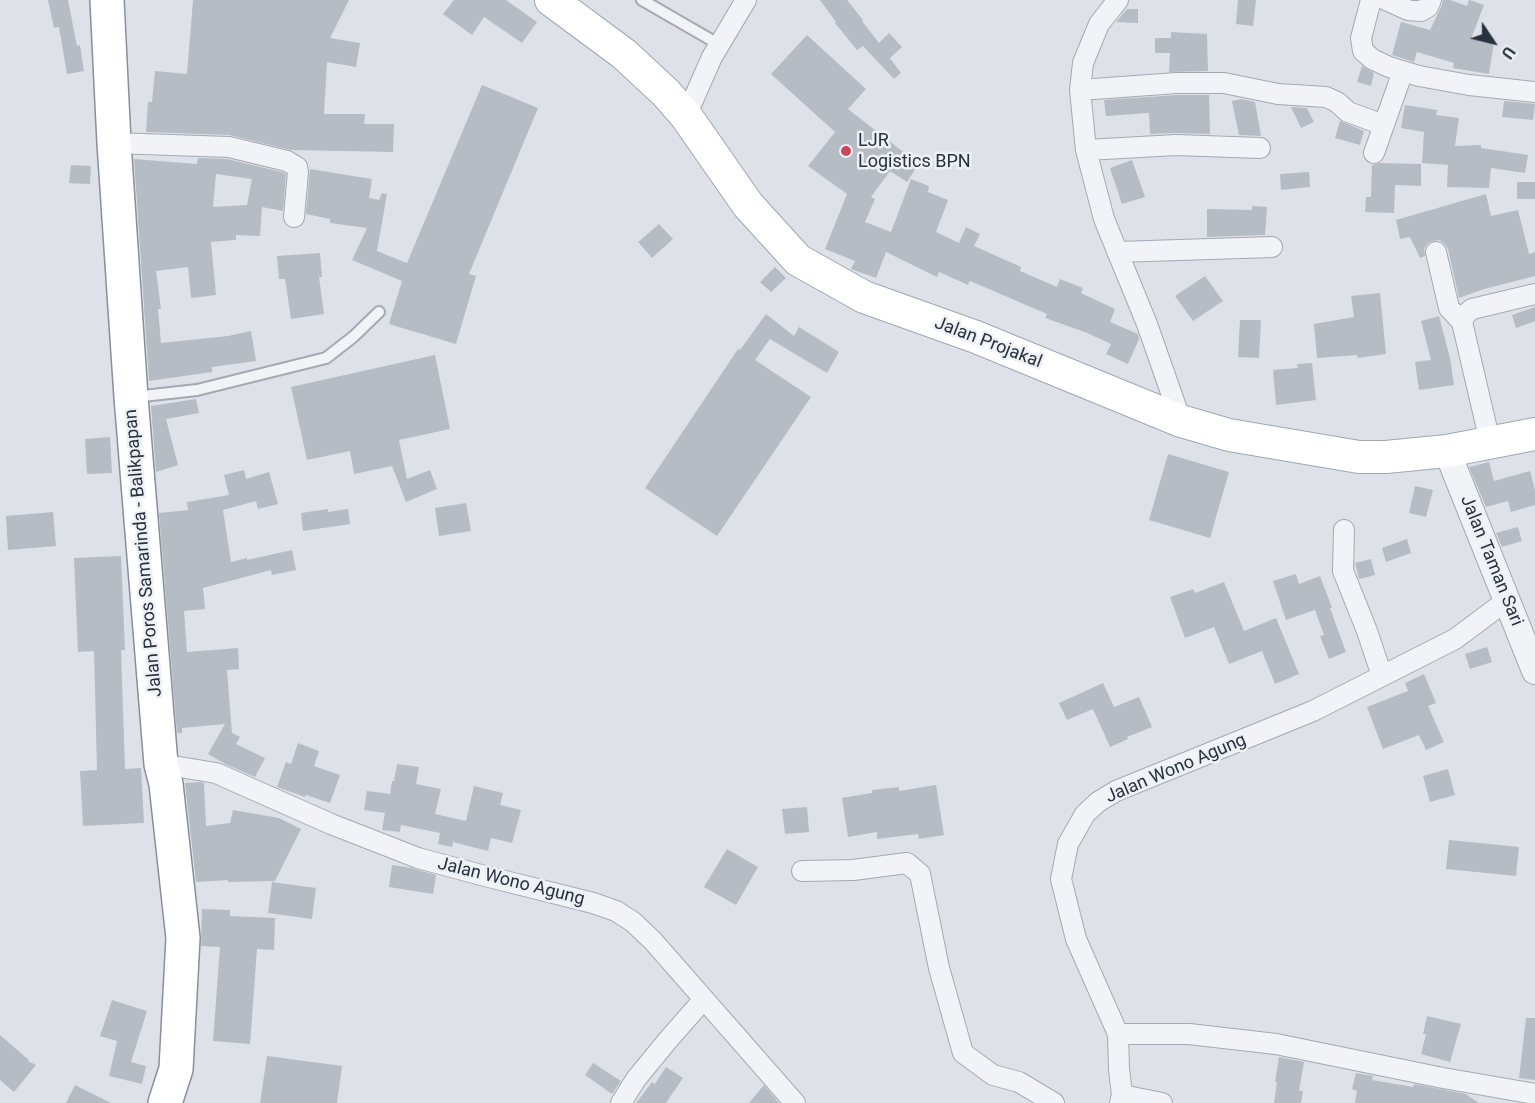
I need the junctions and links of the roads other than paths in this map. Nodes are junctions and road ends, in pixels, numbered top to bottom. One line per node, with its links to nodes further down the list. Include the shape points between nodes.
1 (107, 0): 15 (highway, Jalan Poros Samarinda - Balikpapan)
2 (552, 0): 13 (main road, Jalan Projakal, via 624,54)
3 (642, 0): 9 (lane)
4 (746, 0): 9 (street)
5 (1118, 0): 11 (street, via 1099,24 1083,63)
6 (1371, 0): 10 (street, via 1361,38 1363,51 1372,59)
7 (1386, 0): 8 (street, via 1421,11)
8 (1431, 0)
9 (720, 45): 13 (street)
10 (1403, 71): 12 (street, via 1469,85); 14 (street)
11 (1080, 90): 14 (street, via 1224,83 1278,94 1326,97 1348,112); 17 (street)
12 (1535, 92)
13 (686, 116): 27 (main road, Jalan Projakal, via 748,205 798,260 864,297 976,337)
14 (1384, 125): 18 (street)
15 (114, 143): 19 (street, via 229,147 292,163 298,172); 26 (highway, Jalan Poros Samarinda - Balikpapan)
16 (1260, 148): 17 (street, via 1176,145)
17 (1086, 150): 21 (street)
18 (1374, 153)
19 (294, 217)
20 (1272, 247): 21 (street)
21 (1117, 252): 27 (street)
22 (1436, 252): 25 (street, via 1449,308)
23 (1535, 294): 25 (street, via 1472,309)
24 (379, 312): 26 (lane, via 326,358 197,390)
25 (1462, 322): 29 (street)
26 (131, 397): 35 (highway, Jalan Poros Samarinda - Balikpapan)
27 (1181, 421): 30 (main road, Jalan Projakal, via 1229,435 1359,457)
28 (1535, 434): 29 (main road, Jalan Projakal)
29 (1490, 442): 30 (main road, Jalan Projakal)
30 (1447, 451): 32 (street, Jalan Taman Sari)
31 (1344, 530): 34 (street, via 1342,571)
32 (1506, 601): 33 (street, Jalan Taman Sari); 34 (street, Jalan Wono Agung, via 1455,639)
33 (1535, 671)
34 (1382, 676): 38 (street, Jalan Wono Agung, via 1313,711 1116,791 1085,814 1068,844 1061,879 1076,939)
35 (160, 764): 37 (street, Jalan Wono Agung, via 216,773 418,858 616,911 653,941); 41 (highway, Jalan Poros Samarinda - Balikpapan, via 166,784 183,938)
36 (801, 871): 44 (street, via 907,863 920,874 939,968 963,1053 993,1075 1019,1082)
37 (704, 999): 42 (street, Jalan Wono Agung); 43 (street, via 636,1079)
38 (1118, 1034): 39 (street, via 1190,1034 1276,1044); 40 (street, Jalan Wono Agung)
39 (1535, 1094)
40 (1121, 1099): 45 (street)
41 (172, 1100)
42 (793, 1102)
43 (621, 1103)
44 (1054, 1103)
45 (1162, 1103)

